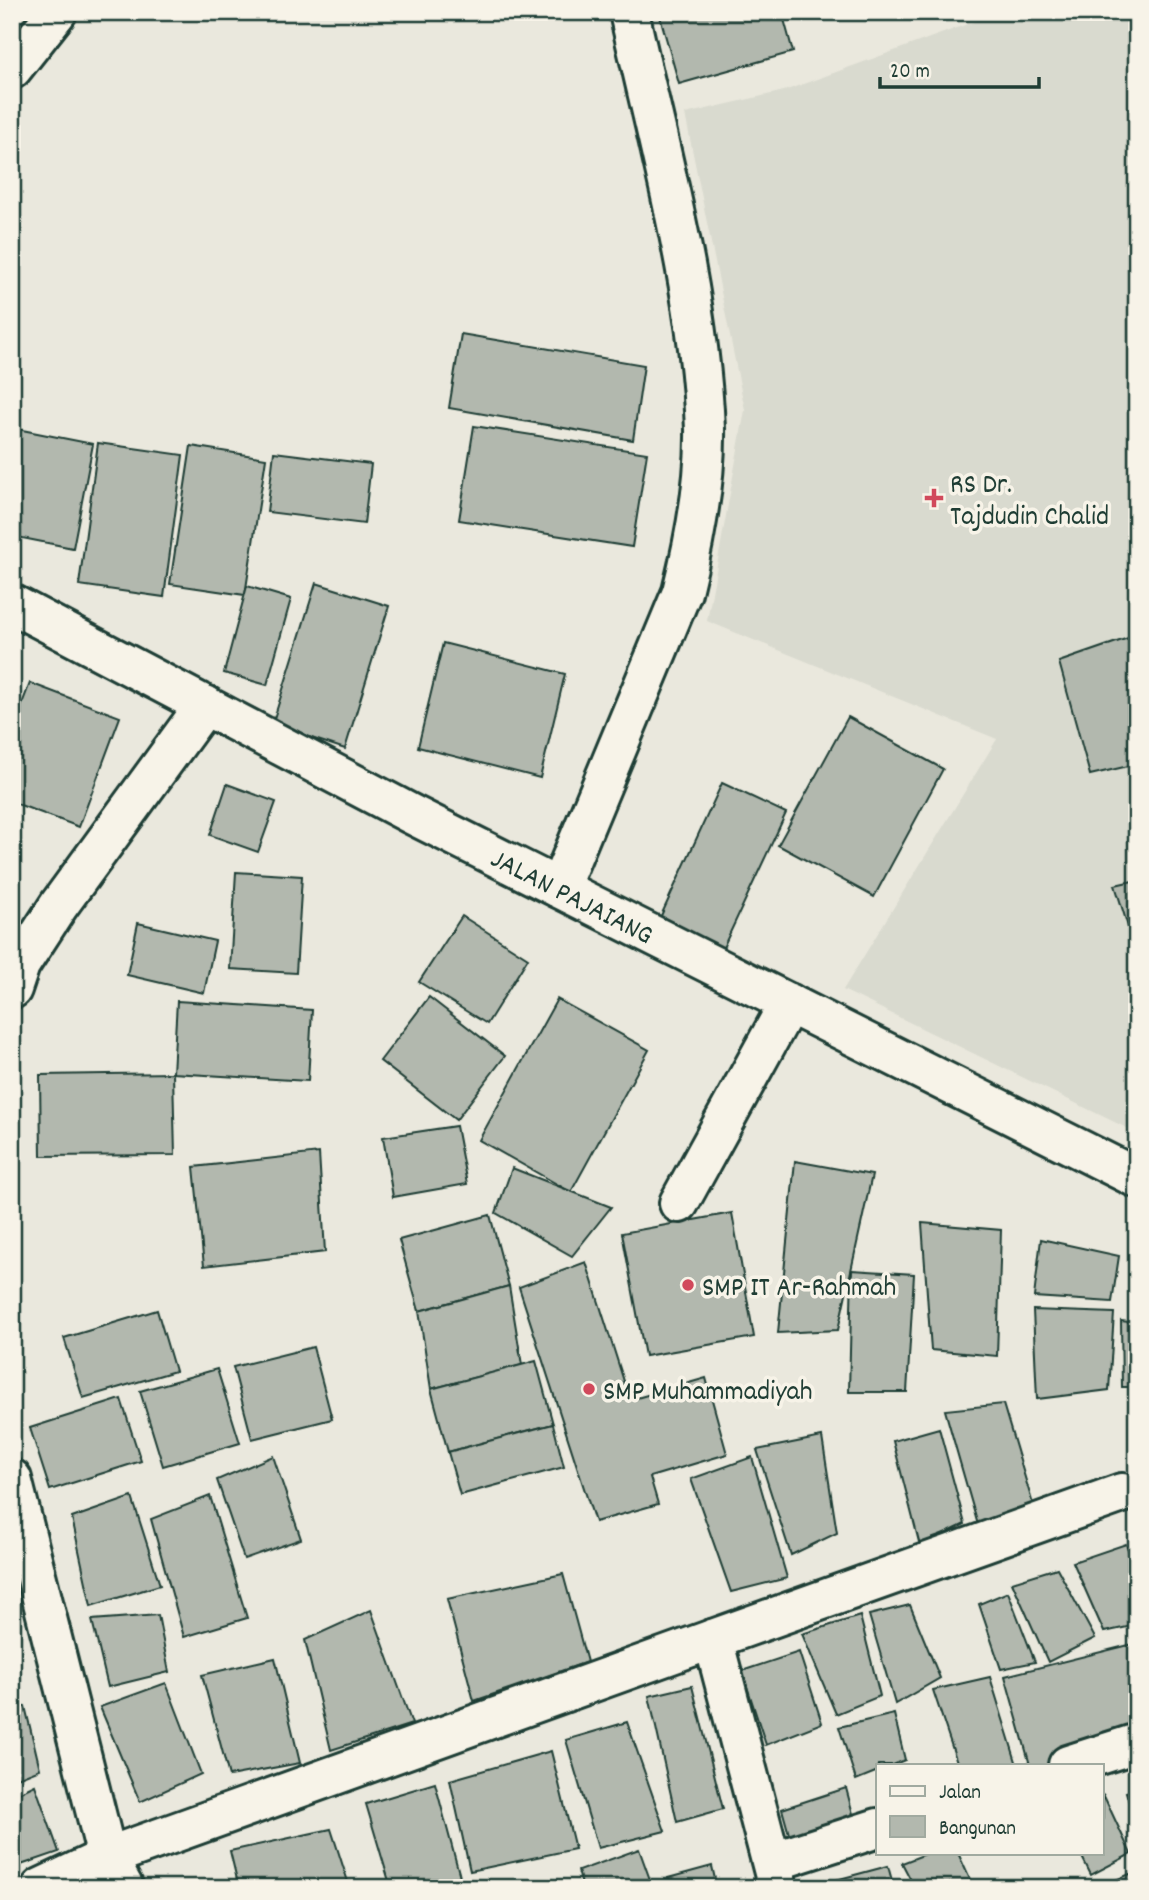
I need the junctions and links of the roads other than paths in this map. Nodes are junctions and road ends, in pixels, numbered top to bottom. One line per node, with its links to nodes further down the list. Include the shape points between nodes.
1 (57, 12): 3 (street)
2 (629, 12): 6 (street, via 693,305 705,431 694,545 682,592)
3 (12, 69)
4 (12, 604): 5 (street, JALAN PAJAIANG)
5 (205, 705): 6 (street, JALAN PAJAIANG); 7 (street, via 59,905 20,965)
6 (559, 888): 8 (street, JALAN PAJAIANG)
7 (12, 989)
8 (789, 1003): 9 (street, JALAN PAJAIANG); 10 (street)
9 (1137, 1178)
10 (680, 1203)
11 (12, 1479): 17 (street)
12 (1122, 1493): 13 (street)
13 (713, 1639): 17 (street); 18 (street)
14 (1137, 1743): 15 (street)
15 (1071, 1764)
16 (876, 1829): 18 (street)
17 (116, 1872): 19 (street)
18 (775, 1875)
19 (41, 1888)

